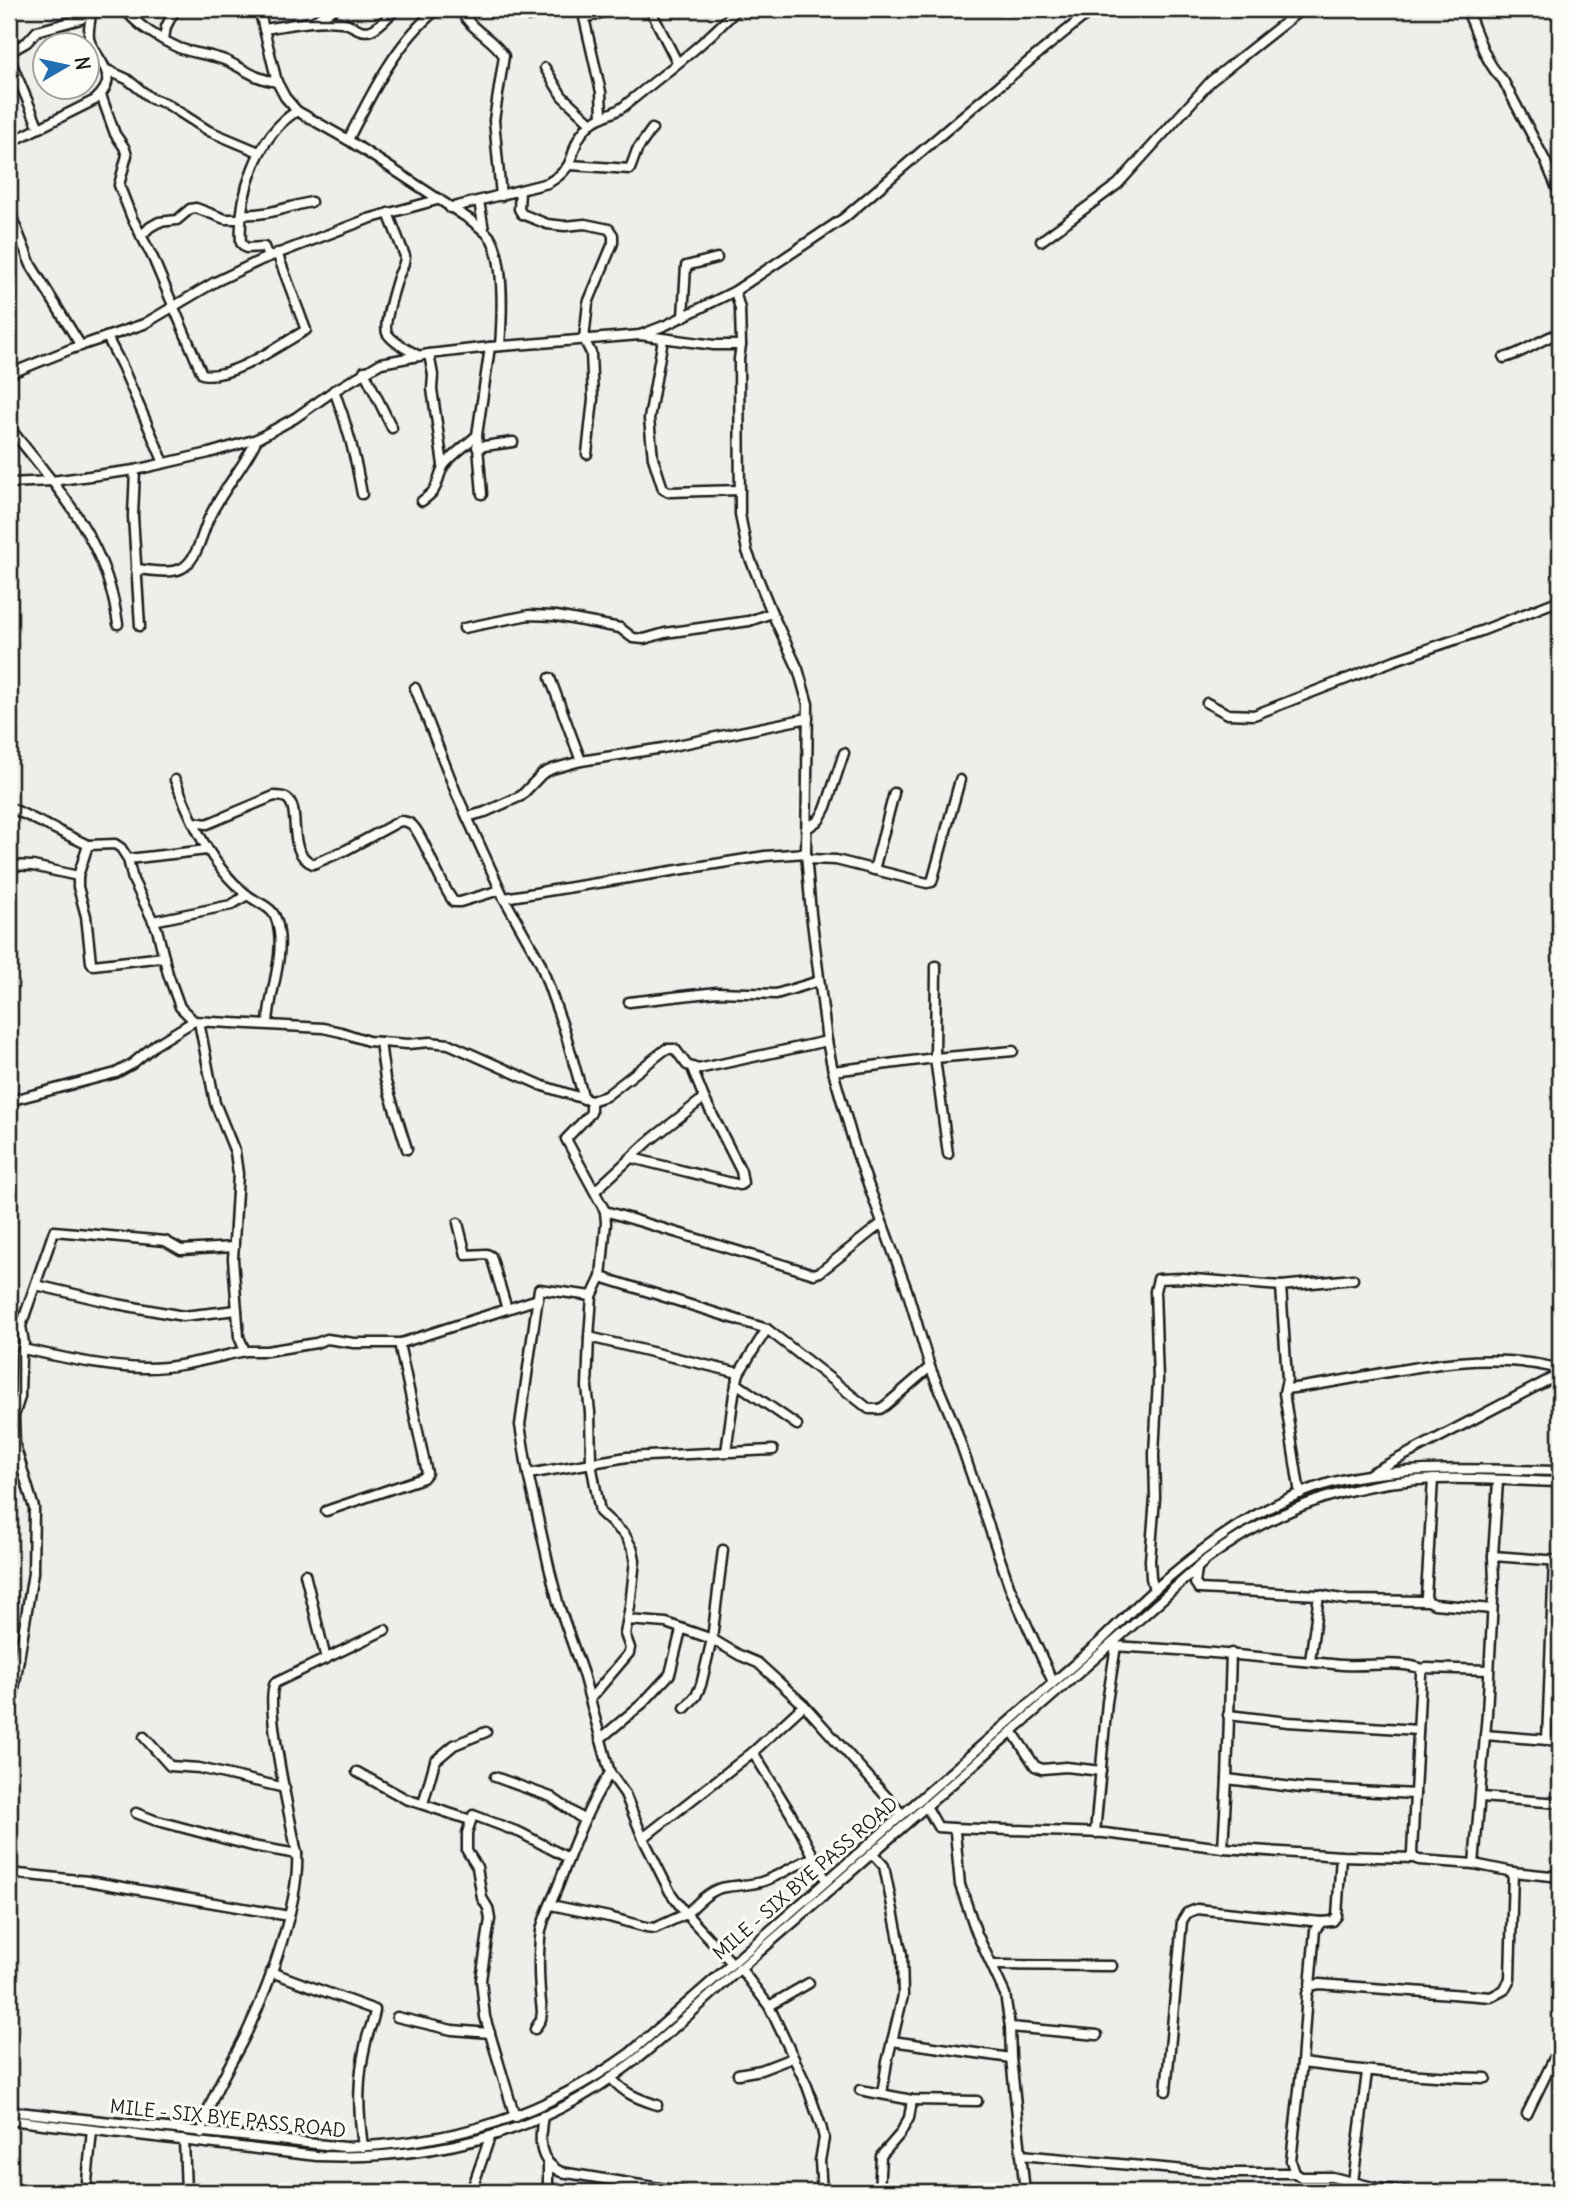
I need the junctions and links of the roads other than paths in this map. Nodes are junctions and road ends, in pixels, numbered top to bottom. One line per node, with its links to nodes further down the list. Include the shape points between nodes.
1 (125, 9): 18 (street)
2 (175, 9): 18 (street)
3 (259, 9): 17 (street)
4 (334, 9): 16 (street)
5 (396, 9): 16 (street, via 370,31 342,22)
6 (438, 9): 33 (street, via 395,56)
7 (460, 9): 37 (street, via 503,56 494,120)
8 (612, 9): 15 (street)
9 (650, 9): 20 (street)
10 (737, 9): 20 (street)
11 (1093, 9): 52 (street, via 844,218)
12 (1302, 9): 48 (street, via 1211,81 1118,184)
13 (1465, 9): 38 (street, via 1483,54 1503,80)
14 (91, 10): 19 (street, via 81,19 37,31); 22 (street, via 89,37)
15 (584, 13): 28 (street)
16 (311, 22): 17 (street)
17 (264, 29): 23 (street)
18 (164, 39): 23 (street)
19 (9, 57): 30 (street)
20 (677, 62): 28 (street, via 620,109)
21 (545, 68): 29 (street, via 562,96)
22 (107, 70): 24 (street); 34 (street, via 209,131)
23 (277, 82): 27 (street)
24 (102, 93)
25 (102, 98): 47 (street, via 126,151 119,185)
26 (91, 102): 30 (street)
27 (297, 111): 33 (street); 34 (street, via 274,129)
28 (602, 117): 29 (street)
29 (591, 123): 35 (street, via 578,139)
30 (39, 128): 32 (street)
31 (652, 129): 35 (street, via 630,169)
32 (11, 139)
33 (348, 140): 39 (street)
34 (259, 152): 45 (street)
35 (570, 165): 36 (street, via 548,183)
36 (520, 191): 37 (street); 58 (street, via 522,214 547,224 594,225 612,234 588,303)
37 (500, 196): 40 (street)
38 (1560, 196)
39 (437, 200): 42 (street); 44 (street)
40 (479, 201): 42 (street); 46 (street)
41 (311, 202): 45 (street)
42 (450, 208): 46 (street)
43 (9, 210): 60 (street, via 31,265)
44 (387, 213): 49 (street); 65 (street, via 405,256 387,333)
45 (241, 217): 47 (street, via 225,219 190,209 177,220 159,222); 50 (street, via 241,243 246,248 264,247)
46 (484, 230): 62 (street, via 496,253 503,303)
47 (141, 236): 53 (street)
48 (1041, 240)
49 (277, 253): 50 (street); 53 (street, via 306,330 254,360 228,371 202,374)
50 (268, 257): 53 (street)
51 (718, 258): 54 (street, via 686,266)
52 (734, 290): 54 (street); 61 (street, via 740,309)
53 (173, 306): 57 (street, via 145,324)
54 (683, 317): 56 (street)
55 (1560, 333): 66 (street)
56 (640, 335): 58 (street); 59 (street)
57 (107, 337): 60 (street); 77 (street)
58 (584, 339): 62 (street); 76 (street, via 591,353 593,399)
59 (663, 339): 61 (street); 82 (street, via 649,419 653,458 663,489)
60 (81, 345): 68 (street)
61 (741, 345): 82 (street)
62 (500, 346): 63 (street)
63 (490, 347): 64 (street); 72 (street)
64 (429, 354): 65 (street); 78 (street)
65 (419, 356): 67 (street)
66 (1504, 358)
67 (364, 371): 69 (street); 71 (street)
68 (9, 374)
69 (334, 390): 73 (street); 83 (street, via 356,458)
70 (9, 427): 80 (street)
71 (392, 428)
72 (477, 435): 75 (street); 78 (street)
73 (257, 439): 77 (street); 86 (street, via 210,515 187,565 167,571)
74 (513, 442): 75 (street)
75 (477, 447): 84 (street)
76 (587, 454)
77 (164, 463): 79 (street)
78 (443, 465): 85 (street, via 435,492)
79 (135, 470): 80 (street); 86 (street)
80 (52, 481): 81 (street); 89 (street, via 97,553)
81 (9, 483)
82 (740, 490): 88 (street, via 747,551)
83 (362, 494)
84 (482, 494)
85 (422, 501)
86 (136, 569): 90 (street)
87 (1560, 600): 94 (street, via 1254,715 1228,714)
88 (772, 613): 91 (street, via 644,639 633,638 620,628 542,615 508,617); 95 (street, via 798,669)
89 (118, 624)
90 (140, 626)
91 (464, 628)
92 (550, 678): 97 (street)
93 (415, 688): 102 (street)
94 (1207, 703)
95 (808, 718): 97 (street); 104 (street)
96 (844, 753): 104 (street, via 826,807)
97 (581, 761): 102 (street, via 552,769 521,796)
98 (176, 780): 103 (street)
99 (960, 780): 110 (street, via 932,882)
100 (894, 793): 110 (street)
101 (9, 807): 105 (street)
102 (467, 817): 112 (street)
103 (194, 822): 106 (street); 112 (street, via 207,824 274,796 285,797 293,811 300,855 313,864 400,821 408,822 454,902)
104 (806, 829): 107 (street)
105 (88, 845): 108 (street, via 115,845); 111 (street)
106 (207, 850): 108 (street); 113 (street)
107 (806, 856): 110 (street); 112 (street, via 765,856); 117 (street)
108 (128, 859): 114 (street)
109 (9, 865): 111 (street)
110 (874, 870)
111 (78, 876): 115 (street, via 93,965)
112 (502, 894): 128 (street, via 540,962)
113 (247, 895): 114 (street, via 231,905); 120 (street, via 271,908 279,934)
114 (153, 920): 115 (street)
115 (164, 957): 119 (street, via 180,1007)
116 (936, 966): 124 (street)
117 (819, 981): 118 (street, via 776,993 717,992); 121 (street)
118 (629, 1002)
119 (196, 1022): 120 (street); 129 (street, via 116,1073); 137 (street, via 215,1103 235,1152)
120 (268, 1024): 122 (street, via 323,1028)
121 (827, 1041): 125 (street); 126 (street)
122 (380, 1042): 128 (street, via 449,1044 543,1086); 130 (street, via 385,1079)
123 (1013, 1051): 124 (street)
124 (935, 1058): 126 (street); 131 (street)
125 (692, 1068): 127 (street); 128 (street, via 675,1049 666,1049 606,1096)
126 (833, 1071): 136 (street)
127 (704, 1098): 132 (street); 132 (street, via 741,1171 742,1185)
128 (588, 1100): 133 (street, via 591,1113 566,1139)
129 (9, 1101)
130 (407, 1149)
131 (948, 1154)
132 (632, 1158): 133 (street)
133 (595, 1191): 134 (street)
134 (604, 1211): 136 (street, via 814,1274); 138 (street)
135 (458, 1223): 144 (street, via 464,1253 491,1256)
136 (881, 1224): 151 (street)
137 (234, 1247): 140 (street, via 181,1250 165,1241 54,1231); 145 (street)
138 (601, 1277): 142 (street); 146 (street)
139 (1353, 1279): 141 (street)
140 (36, 1285): 145 (street, via 171,1315); 149 (street, via 22,1326)
141 (1281, 1286): 155 (street); 174 (street, via 1182,1278 1163,1278 1156,1283 1158,1380 1150,1560)
142 (592, 1296): 143 (street, via 540,1289); 147 (street)
143 (538, 1299): 144 (street); 161 (street, via 520,1415)
144 (507, 1308): 148 (street)
145 (237, 1310): 150 (street, via 239,1337)
146 (767, 1329): 151 (street, via 869,1409 887,1405); 152 (street)
147 (589, 1337): 152 (street); 159 (street)
148 (401, 1343): 150 (street, via 327,1339); 168 (street, via 427,1474)
149 (23, 1349): 150 (street, via 144,1368); 193 (street, via 15,1445 34,1508 33,1573)
150 (246, 1351)
151 (930, 1367): 188 (street, via 1010,1587)
152 (739, 1373): 154 (street)
153 (1558, 1375): 155 (street, via 1552,1367 1528,1361 1475,1360); 162 (street)
154 (736, 1383): 156 (street); 158 (street)
155 (1286, 1389): 167 (street)
156 (797, 1425)
157 (773, 1450): 158 (street)
158 (726, 1452): 159 (street)
159 (591, 1463): 161 (street); 178 (street, via 600,1512 625,1535 633,1550)
160 (1560, 1471): 162 (street, MILE - SIX BYE PASS ROAD)
161 (528, 1474): 189 (street, via 559,1606)
162 (1366, 1475): 166 (street); 167 (street, MILE - SIX BYE PASS ROAD)
163 (1433, 1479): 164 (street); 166 (street); 176 (street)
164 (1497, 1481): 165 (street); 170 (street)
165 (1560, 1482)
166 (1338, 1492): 172 (street, via 1245,1533)
167 (1300, 1494): 174 (street, MILE - SIX BYE PASS ROAD, via 1217,1540)
168 (326, 1511)
169 (723, 1550): 181 (street)
170 (1493, 1556): 171 (street); 177 (street)
171 (1557, 1560): 200 (street)
172 (1197, 1569): 175 (street, via 1199,1589); 182 (street)
173 (304, 1574): 184 (street)
174 (1154, 1590): 188 (street, MILE - SIX BYE PASS ROAD)
175 (1319, 1595): 176 (street); 185 (street)
176 (1427, 1601): 177 (street)
177 (1492, 1609): 187 (street)
178 (628, 1620): 180 (street, via 666,1623); 189 (street, via 629,1653)
179 (385, 1630): 184 (street)
180 (681, 1630): 181 (street); 199 (street, via 670,1674)
181 (712, 1639): 190 (street, via 758,1663); 191 (street, via 701,1685)
182 (1113, 1646): 183 (street); 195 (street); 203 (street)
183 (1231, 1653): 185 (street); 192 (street)
184 (326, 1659): 209 (street, via 272,1686)
185 (1310, 1661): 186 (street)
186 (1423, 1669): 187 (street); 194 (street)
187 (1488, 1670): 197 (street)
188 (1053, 1682): 208 (street, MILE - SIX BYE PASS ROAD)
189 (590, 1699): 199 (street)
190 (804, 1705): 202 (street); 217 (street)
191 (685, 1708)
192 (1228, 1715): 194 (street); 207 (street)
193 (9, 1720)
194 (1418, 1730): 211 (street)
195 (1012, 1731): 203 (street, via 1035,1766); 210 (street)
196 (486, 1732): 214 (street, via 454,1745 435,1761)
197 (1485, 1735): 200 (street); 212 (street)
198 (144, 1737): 209 (street, via 170,1766)
199 (600, 1739): 205 (street)
200 (1546, 1740): 201 (street)
201 (1560, 1741)
202 (753, 1752): 222 (street); 227 (street)
203 (1101, 1771): 221 (street)
204 (358, 1772): 214 (street)
205 (610, 1773): 219 (street); 222 (street, via 625,1794)
206 (495, 1777): 219 (street, via 551,1797)
207 (1227, 1779): 211 (street); 223 (street)
208 (938, 1782): 210 (street); 217 (street, MILE - SIX BYE PASS ROAD)
209 (285, 1788): 225 (street)
210 (945, 1790): 215 (street)
211 (1415, 1794): 229 (street)
212 (1481, 1797): 213 (street); 230 (street)
213 (1560, 1803)
214 (423, 1804): 218 (street)
215 (926, 1806): 220 (street, via 938,1826); 224 (street)
216 (136, 1813): 225 (street, via 251,1846)
217 (902, 1814): 234 (street, MILE - SIX BYE PASS ROAD)
218 (470, 1820): 228 (street, via 473,1815 485,1819); 249 (street, via 467,1851 477,1867 490,1919 481,1980)
219 (584, 1820): 228 (street)
220 (951, 1828): 221 (street); 239 (street, via 960,1885)
221 (1096, 1833): 223 (street)
222 (643, 1838): 236 (street)
223 (1223, 1848): 226 (street)
224 (872, 1853): 240 (street); 251 (street, via 884,1866 902,1955 903,1996)
225 (297, 1854): 237 (street)
226 (1341, 1856): 229 (street); 238 (street, via 1337,1916)
227 (814, 1857): 234 (street); 236 (street, via 763,1882 724,1886)
228 (569, 1858): 235 (street)
229 (1414, 1858): 230 (street)
230 (1474, 1864): 231 (street)
231 (1513, 1872): 233 (street); 244 (street, via 1510,1979 1500,1994 1473,1997)
232 (9, 1873): 237 (street, via 88,1881)
233 (1560, 1877)
234 (826, 1880): 240 (street, MILE - SIX BYE PASS ROAD)
235 (551, 1905): 236 (street, via 655,1928); 248 (street, via 541,1931 541,2020)
236 (686, 1914): 240 (street)
237 (289, 1916): 242 (street)
238 (1321, 1922): 244 (street, via 1315,1930); 261 (street, via 1196,1909 1187,1913 1182,1921)
239 (992, 1965): 241 (street); 247 (street, via 1005,1994)
240 (736, 1966): 245 (street); 258 (street, via 659,2042); 269 (street, MILE - SIX BYE PASS ROAD, via 611,2066)
241 (1112, 1966)
242 (271, 1972): 272 (street, via 250,2027 206,2112); 275 (street, via 375,2010 358,2081)
243 (809, 1983): 245 (street)
244 (1310, 1986): 255 (street)
245 (769, 2006): 253 (street)
246 (397, 2017): 249 (street)
247 (1010, 2027): 250 (street); 254 (street)
248 (535, 2029)
249 (490, 2033): 269 (street)
250 (1097, 2035)
251 (892, 2042): 254 (street); 262 (street)
252 (1560, 2046): 267 (street)
253 (792, 2057): 257 (street); 288 (street, via 824,2138)
254 (1011, 2058): 276 (street)
255 (1302, 2063): 256 (street); 278 (street, via 1291,2161)
256 (1367, 2072): 259 (street); 279 (street)
257 (737, 2074)
258 (611, 2078): 265 (street, via 630,2096); 268 (street)
259 (1486, 2078)
260 (860, 2090): 262 (street)
261 (1166, 2091)
262 (882, 2094): 263 (street)
263 (912, 2100): 264 (street); 289 (street, via 909,2118 881,2156)
264 (977, 2101)
265 (657, 2105)
266 (9, 2111): 272 (street, MILE - SIX BYE PASS ROAD)
267 (1527, 2114)
268 (543, 2116): 273 (street); 277 (street, via 540,2145)
269 (515, 2117): 275 (street, MILE - SIX BYE PASS ROAD, via 435,2139)
270 (9, 2120): 271 (street)
271 (92, 2130): 274 (street); 283 (street)
272 (202, 2133): 275 (street, MILE - SIX BYE PASS ROAD)
273 (490, 2137): 274 (street, via 437,2150 344,2157); 285 (street)
274 (184, 2140): 284 (street)
275 (363, 2147)
276 (1021, 2155): 278 (street, via 1218,2173); 290 (street)
277 (548, 2164): 280 (street, via 561,2172); 286 (street)
278 (1295, 2173): 279 (street)
279 (1353, 2182): 291 (street)
280 (638, 2188): 287 (street)
281 (30, 2192): 282 (street)
282 (43, 2192)
283 (86, 2192)
284 (186, 2192)
285 (471, 2192)
286 (548, 2192)
287 (684, 2192)
288 (822, 2192)
289 (879, 2192)
290 (1025, 2192)
291 (1411, 2192)

